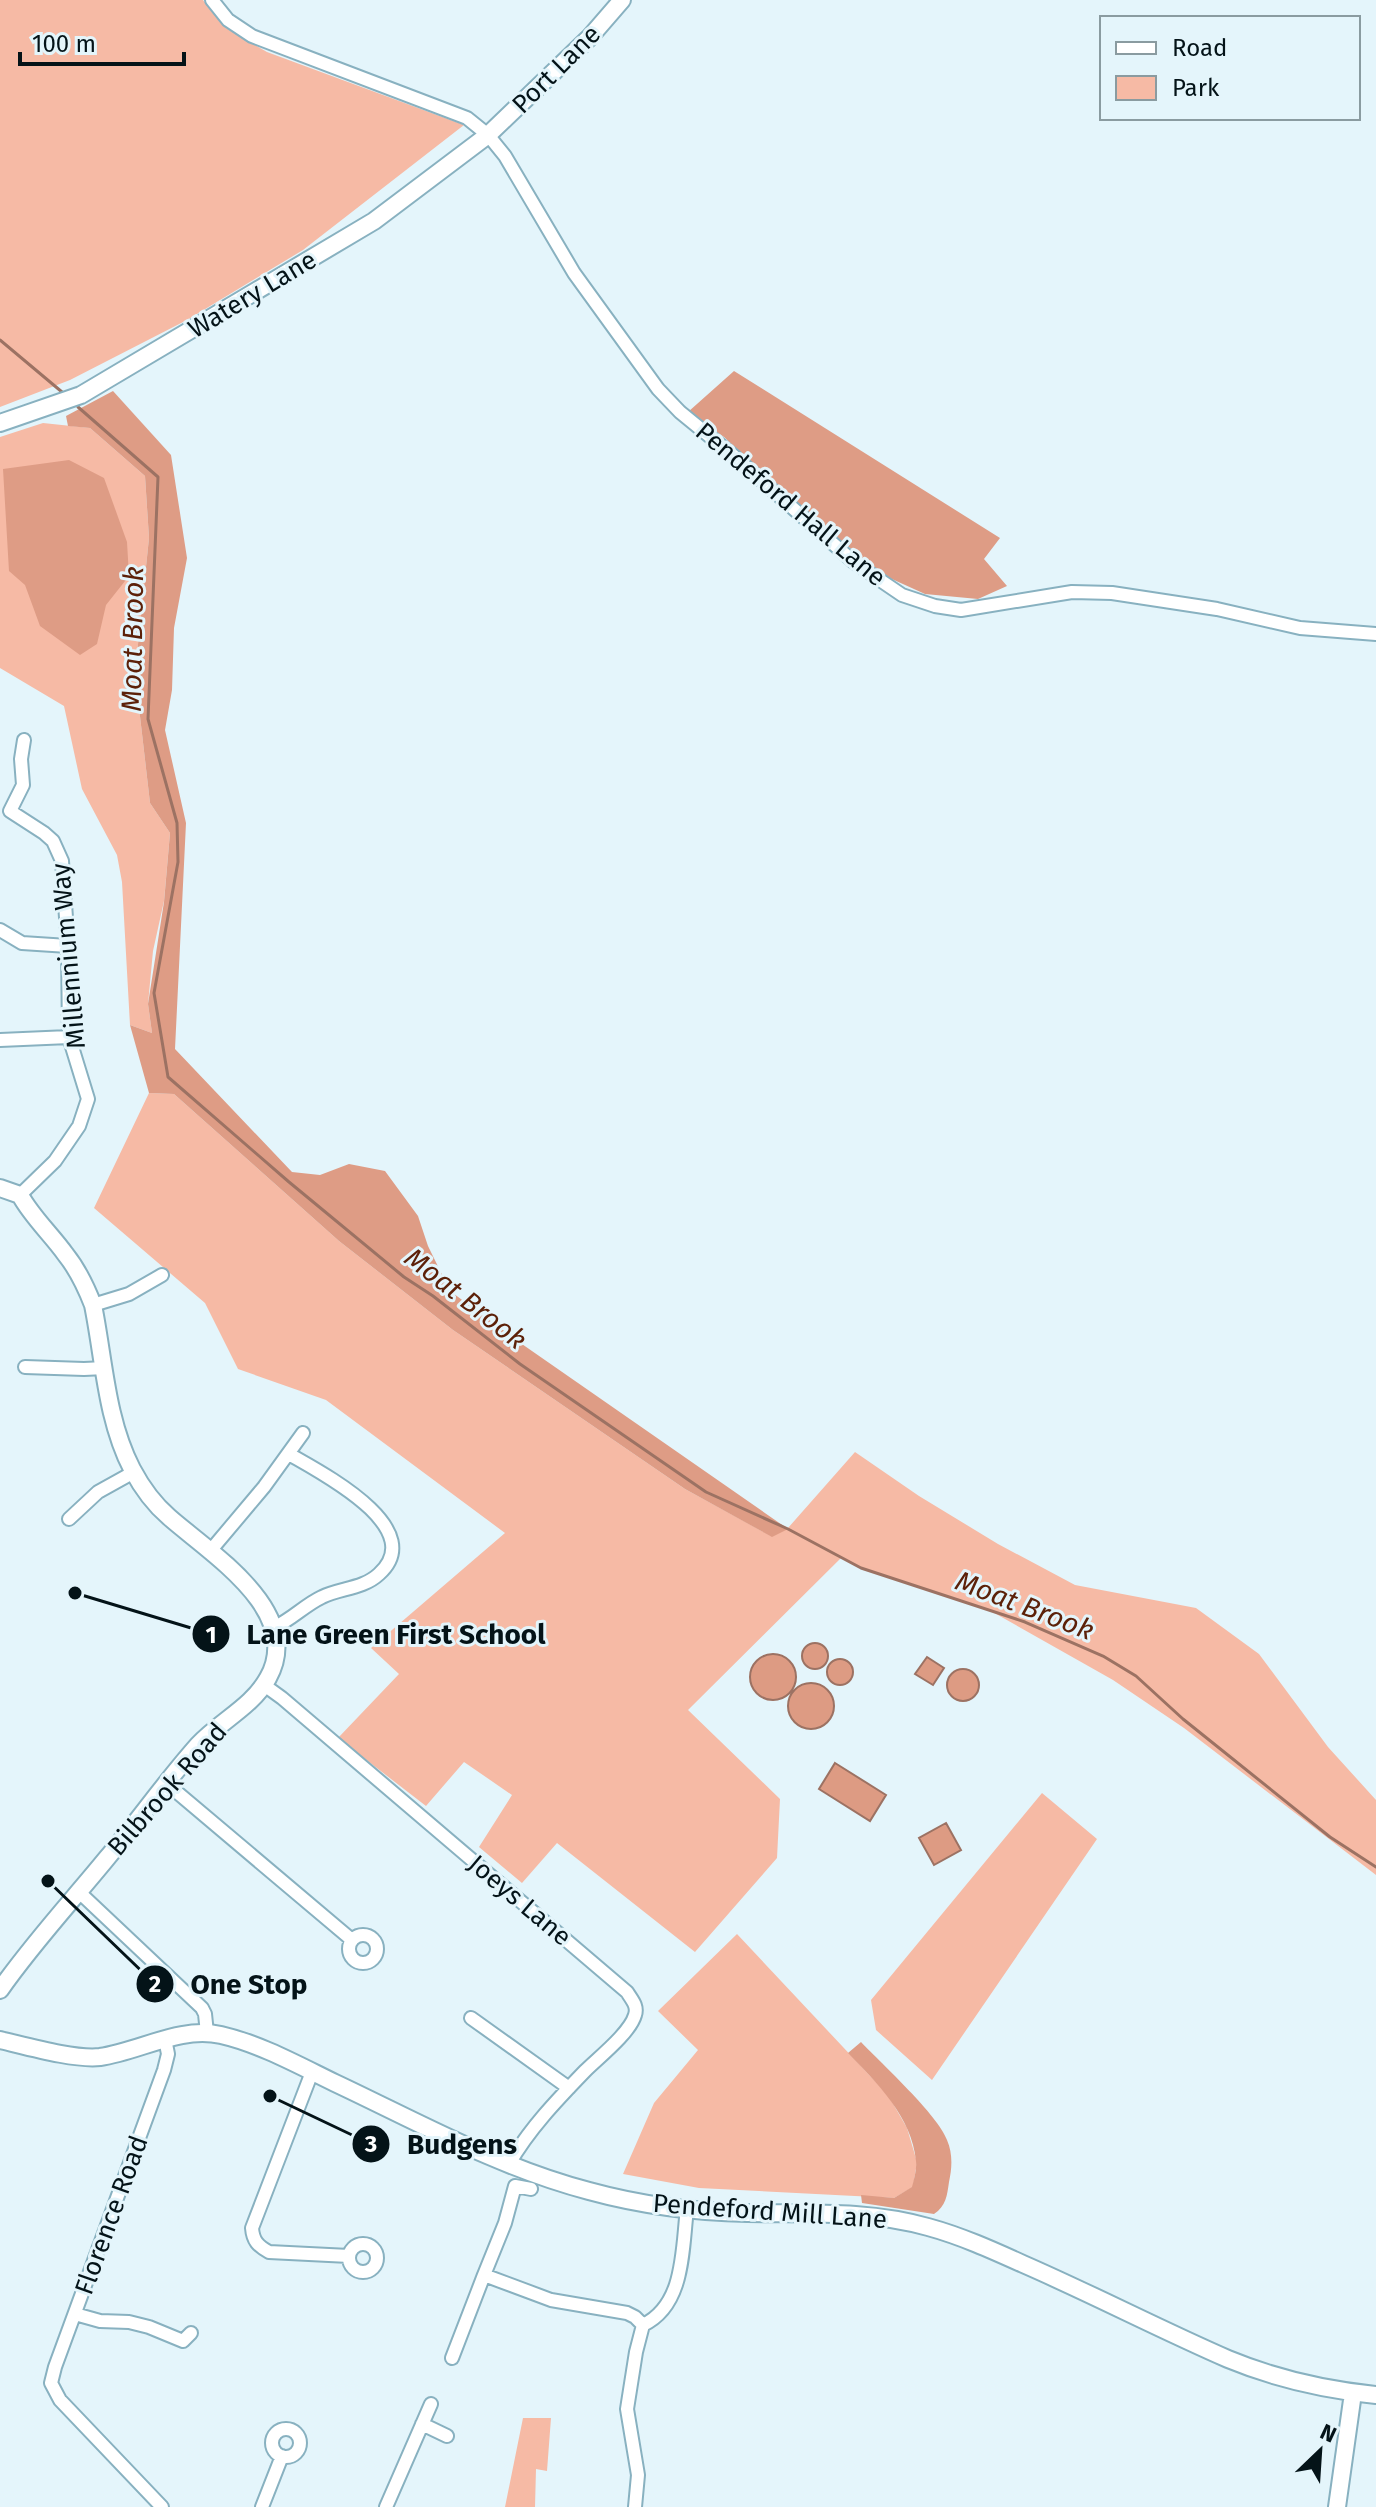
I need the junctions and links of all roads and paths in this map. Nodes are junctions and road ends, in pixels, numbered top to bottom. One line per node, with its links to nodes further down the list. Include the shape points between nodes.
1 (212, 0): 3 (street, via 228,20 252,36 467,118)
2 (622, 0): 3 (street, Port Lane)
3 (488, 135): 4 (street, Watery Lane, via 374,221 95,387); 5 (street, Pendeford Hall Lane, via 574,273 658,389 855,563 902,595 961,610 1072,592 1112,593 1300,628)
4 (0, 423)
5 (1376, 634)
6 (24, 740): 8 (street, Millennium Way, via 23,785 10,811 44,833 58,851)
7 (0, 930): 8 (street, via 22,943)
8 (68, 946): 9 (street, Millennium Way)
9 (69, 1037): 10 (street); 12 (street, Millennium Way, via 86,1089 85,1112 55,1161)
10 (0, 1040)
11 (0, 1188): 12 (street)
12 (20, 1195): 14 (street, via 69,1258)
13 (162, 1275): 14 (street, via 129,1294)
14 (93, 1305): 16 (street)
15 (25, 1367): 16 (street)
16 (105, 1368): 19 (street, via 113,1420)
17 (303, 1433): 18 (street)
18 (289, 1454): 21 (street); 22 (street, via 369,1508 388,1528 392,1548 379,1575 319,1598)
19 (134, 1472): 20 (street, via 98,1492); 21 (street, via 167,1516)
20 (69, 1519)
21 (211, 1550): 22 (street)
22 (275, 1627): 23 (street, Bilbrook Road, via 277,1656)
23 (264, 1685): 24 (street, Bilbrook Road, via 205,1737); 33 (street, Joeys Lane, via 627,1992 636,2010 629,2026)
24 (166, 1783): 25 (street, Bilbrook Road); 26 (street)
25 (79, 1892): 27 (street, Bilbrook Road); 29 (street, via 202,2008)
26 (352, 1940)
27 (0, 1990)
28 (471, 2018): 33 (street)
29 (207, 2033): 30 (street, Pendeford Mill Lane); 32 (street, Pendeford Mill Lane, via 238,2040)
30 (165, 2039): 31 (street, Pendeford Mill Lane, via 90,2057); 39 (street, Florence Road, via 164,2070)
31 (0, 2040)
32 (312, 2072): 34 (street, Pendeford Mill Lane); 37 (street, via 253,2237 269,2252)
33 (569, 2088): 34 (street, Joeys Lane, via 522,2141)
34 (509, 2164): 36 (street, Pendeford Mill Lane, via 607,2196)
35 (531, 2189): 38 (street, via 509,2184 505,2223)
36 (687, 2209): 40 (street, via 676,2285 657,2315); 43 (street, Pendeford Mill Lane, via 853,2213 925,2226 975,2242 1229,2359)
37 (349, 2256)
38 (484, 2275): 40 (street, via 551,2300 627,2313); 42 (street)
39 (75, 2314): 41 (street, via 187,2337); 49 (street, Florence Road, via 52,2376 53,2391)
40 (643, 2325): 52 (street, via 627,2409 638,2475)
41 (187, 2355)
42 (452, 2358)
43 (1353, 2393): 44 (street, Pendeford Mill Lane); 53 (street)
44 (1376, 2395)
45 (431, 2404): 46 (street)
46 (422, 2424): 47 (street); 51 (street)
47 (447, 2436)
48 (282, 2456): 50 (street)
49 (162, 2507)
50 (262, 2507)
51 (386, 2507)
52 (635, 2507)
53 (1337, 2507)

